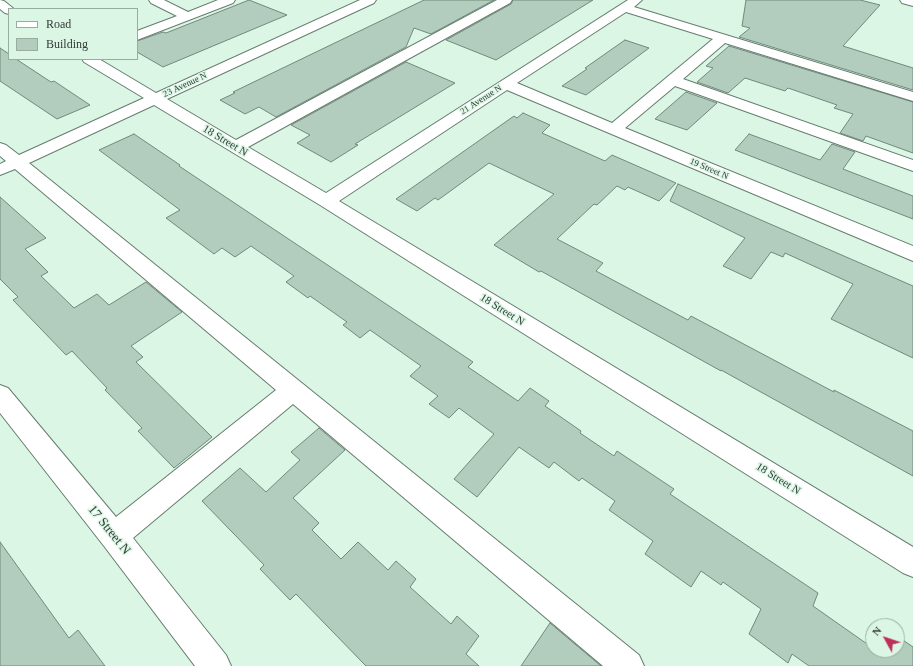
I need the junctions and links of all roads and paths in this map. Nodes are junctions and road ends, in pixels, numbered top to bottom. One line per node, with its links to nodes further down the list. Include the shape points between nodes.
1 (155, 0): 8 (street)
2 (229, 0): 8 (street)
3 (370, 0): 15 (street, 23 Avenue N)
4 (506, 0): 17 (street)
5 (906, 0): 6 (street)
6 (913, 2)
7 (630, 4): 10 (street); 13 (street, 21 Avenue N)
8 (187, 16): 9 (street)
9 (138, 36)
10 (723, 38): 12 (street); 14 (street)
11 (91, 60): 15 (street, 18 Street N)
12 (673, 80): 16 (street); 19 (street)
13 (506, 84): 16 (street, 19 Street N); 20 (street, 21 Avenue N)
14 (913, 97)
15 (155, 99): 17 (street, 18 Street N); 18 (street, 23 Avenue N)
16 (614, 129): 21 (street, 19 Street N)
17 (235, 147): 20 (street, 18 Street N)
18 (6, 160): 22 (street)
19 (913, 166)
20 (326, 201): 25 (street, 18 Street N)
21 (913, 254)
22 (293, 390): 24 (street); 27 (street)
23 (0, 395): 24 (street, 17 Street N)
24 (114, 536): 26 (street, 17 Street N)
25 (913, 562)
26 (215, 666)
27 (628, 666)

